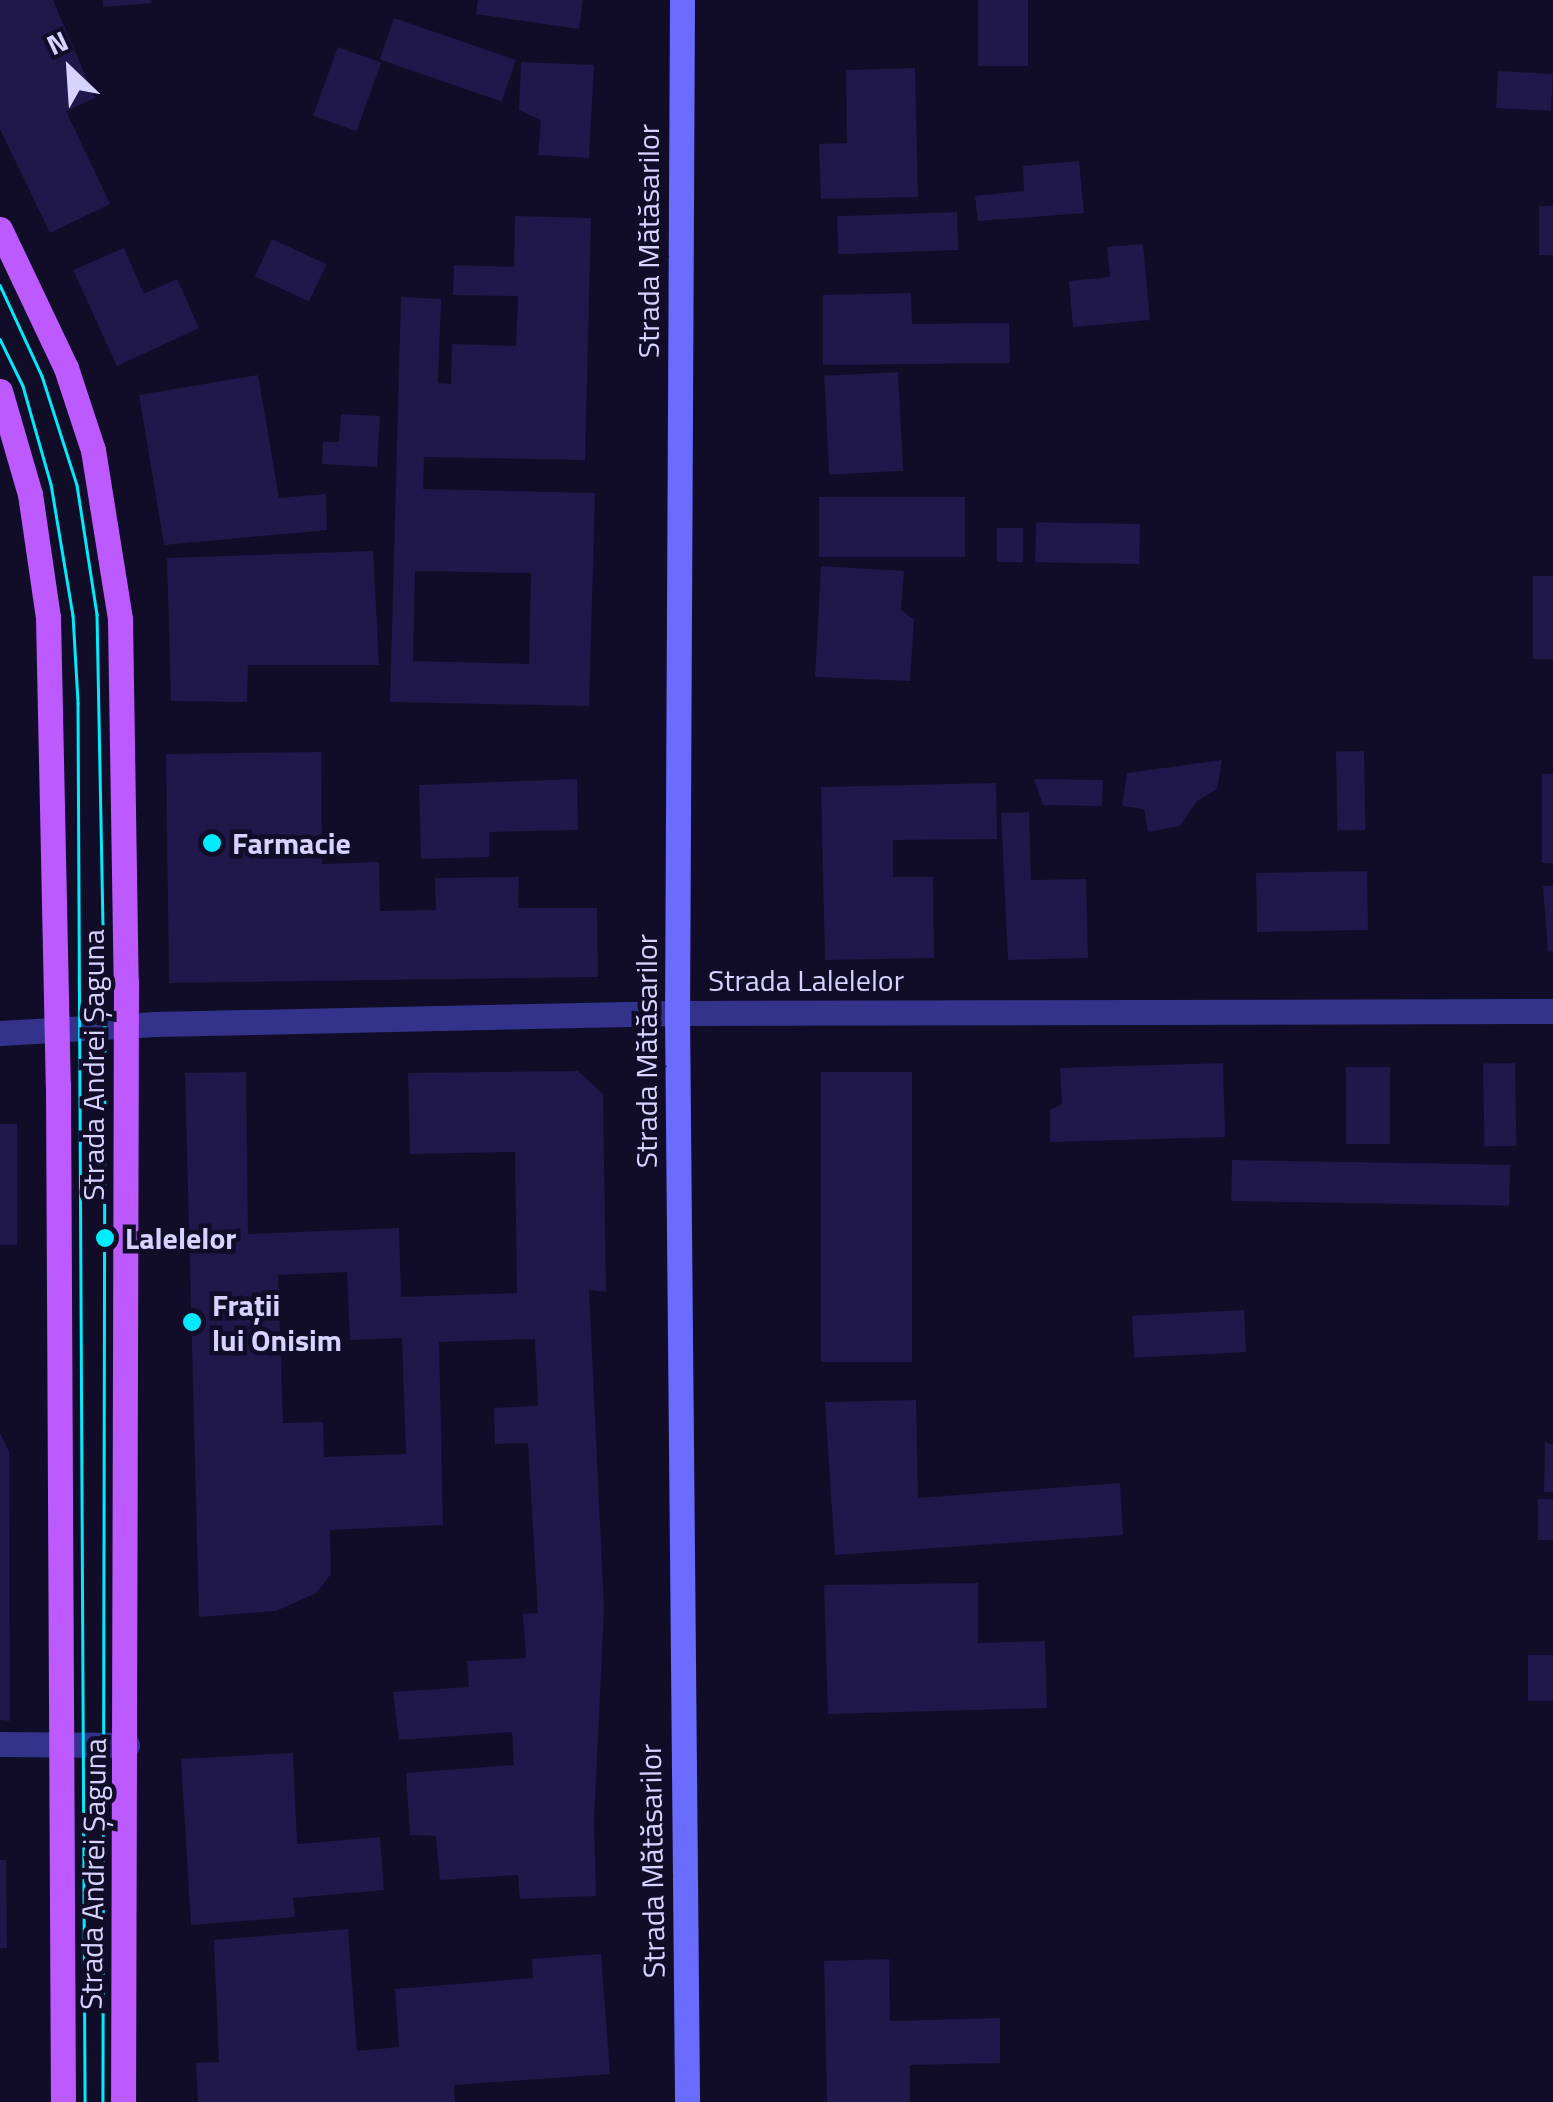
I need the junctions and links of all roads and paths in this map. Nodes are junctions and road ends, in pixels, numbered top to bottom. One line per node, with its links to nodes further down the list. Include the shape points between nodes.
1 (682, 0): 5 (street, Strada Mătăsarilor)
2 (0, 229): 6 (main road, Strada Andrei Șaguna, via 66,368 92,450 120,619)
3 (0, 391): 7 (main road, Strada Andrei Șaguna, via 30,494 48,617)
4 (1553, 1011): 5 (street, Strada Lalelelor)
5 (677, 1013): 6 (street, Strada Lalelelor); 14 (street, Strada Mătăsarilor)
6 (126, 1025): 7 (street, Strada Lalelelor); 11 (main road, Strada Andrei Șaguna)
7 (57, 1031): 8 (street, Strada Lalelelor); 10 (main road, Strada Andrei Șaguna)
8 (0, 1032)
9 (0, 1744): 10 (street)
10 (60, 1744): 11 (street); 12 (main road, Strada Andrei Șaguna)
11 (127, 1745): 13 (main road, Strada Andrei Șaguna)
12 (64, 2102)
13 (124, 2102)
14 (687, 2102)

